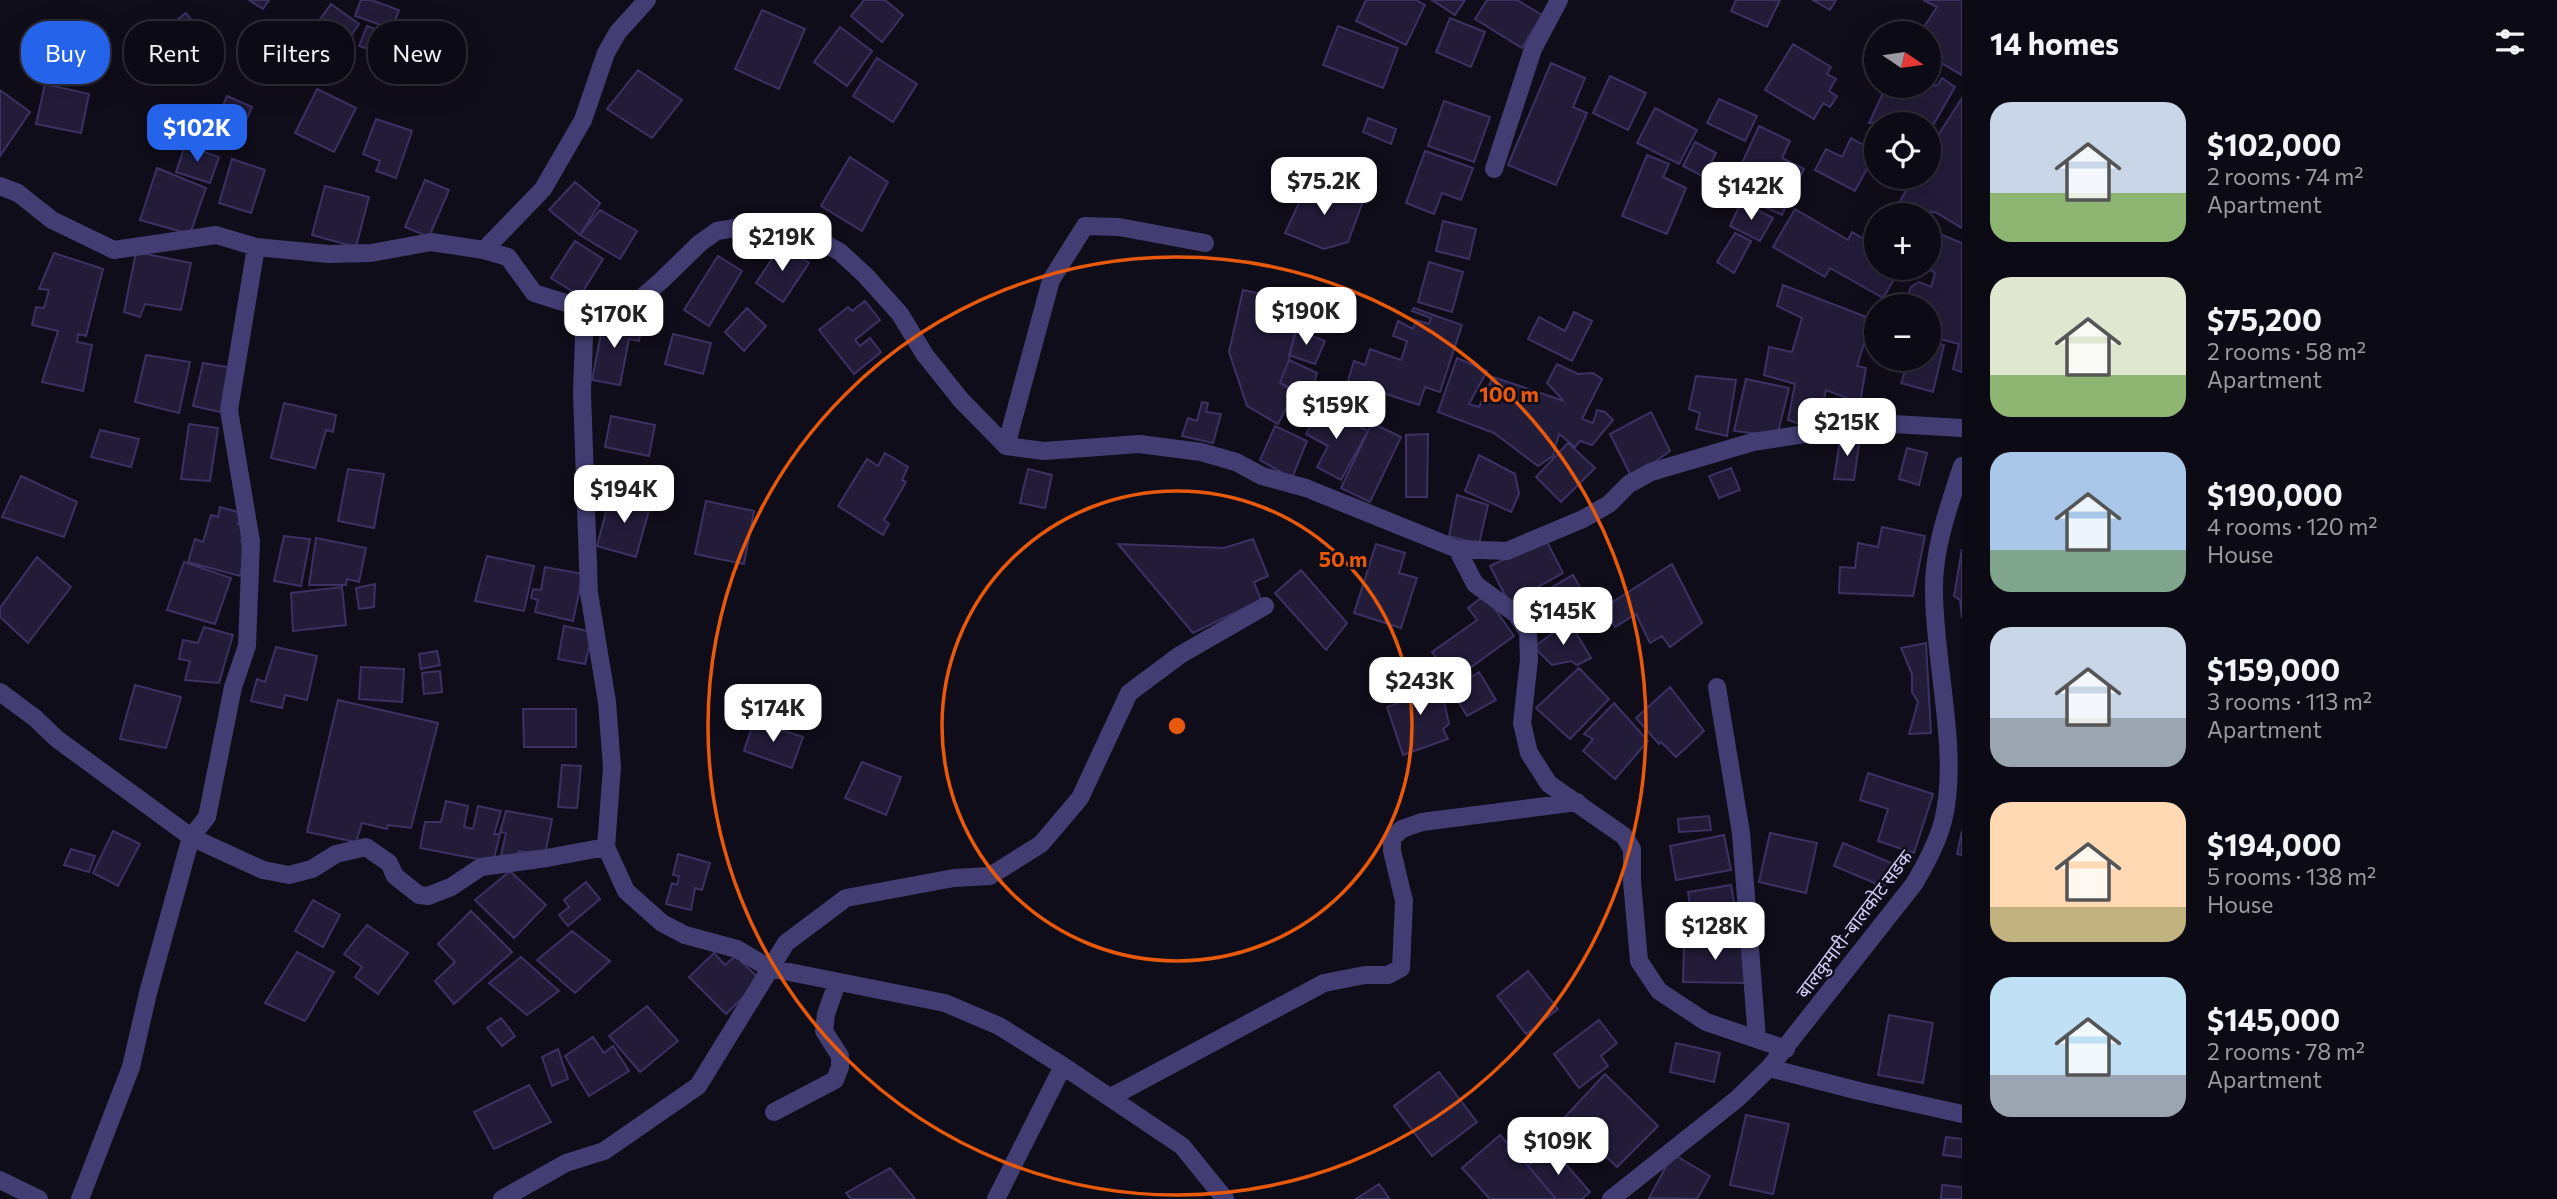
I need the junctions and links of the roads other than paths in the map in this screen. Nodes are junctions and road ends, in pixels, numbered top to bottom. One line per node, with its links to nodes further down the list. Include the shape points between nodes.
1 (647, 0): 7 (street, via 606,53 583,120 543,189)
2 (1559, 0): 3 (street, via 1533,49)
3 (1494, 169)
4 (0, 186): 6 (street, via 18,193 52,220 114,250 216,234)
5 (1205, 243): 10 (street, via 1119,227 1085,226 1051,280)
6 (256, 247): 7 (street, via 343,254 431,242); 17 (street, via 229,410 251,542 247,646 233,687 207,817)
7 (484, 250): 8 (street, via 508,257 534,293)
8 (585, 309): 10 (street, via 620,309 639,300 717,231 747,226 813,237 840,251 866,276 900,314 961,400); 18 (street, via 582,393 589,593 607,702 612,767)
9 (1962, 428): 12 (street, via 1859,422 1753,442 1651,472 1592,514 1507,551)
10 (1006, 446): 12 (street, via 1044,451 1139,444 1201,452 1306,488)
11 (1962, 466): 22 (street, बालकुमारी-बालकोट सडक, via 1937,555 1934,590 1948,759 1943,821 1932,854 1914,884)
12 (1457, 549): 16 (street, via 1475,584 1516,614 1528,632 1522,723 1529,753 1549,784)
13 (1265, 606): 19 (street, via 1180,655 1129,693 1080,798 1041,844 990,876 846,898 786,943)
14 (1717, 687): 21 (street, via 1741,833)
15 (0, 692): 17 (street)
16 (1577, 802): 21 (street, via 1624,836 1632,849 1639,961 1659,991 1706,1022); 25 (street, via 1422,822 1402,829 1392,838 1404,901 1401,968 1388,975 1324,983)
17 (191, 837): 18 (street, via 263,870 289,875 312,869 336,854 366,847 389,863 395,876 419,895 428,896 481,867); 30 (street, via 131,1067)
18 (606, 847): 19 (street, via 626,891 662,923 685,935 737,949)
19 (769, 968): 20 (street); 31 (street, via 698,1086 604,1151 566,1163)
20 (837, 983): 23 (street, via 945,1003 999,1026); 26 (street, via 824,1031 840,1056 835,1080)
21 (1757, 1039): 22 (street)
22 (1786, 1049): 24 (street, बालकुमारी-बालकोट सडक)
23 (1063, 1066): 25 (street); 32 (street)
24 (1769, 1068): 27 (street); 34 (street, बालकुमारी-बालकोट सडक)
25 (1111, 1097): 33 (street, via 1182,1146)
26 (774, 1112)
27 (1962, 1114)
28 (0, 1180): 29 (street)
29 (39, 1199)
30 (80, 1199)
31 (502, 1199)
32 (996, 1199)
33 (1225, 1199)
34 (1611, 1199)

